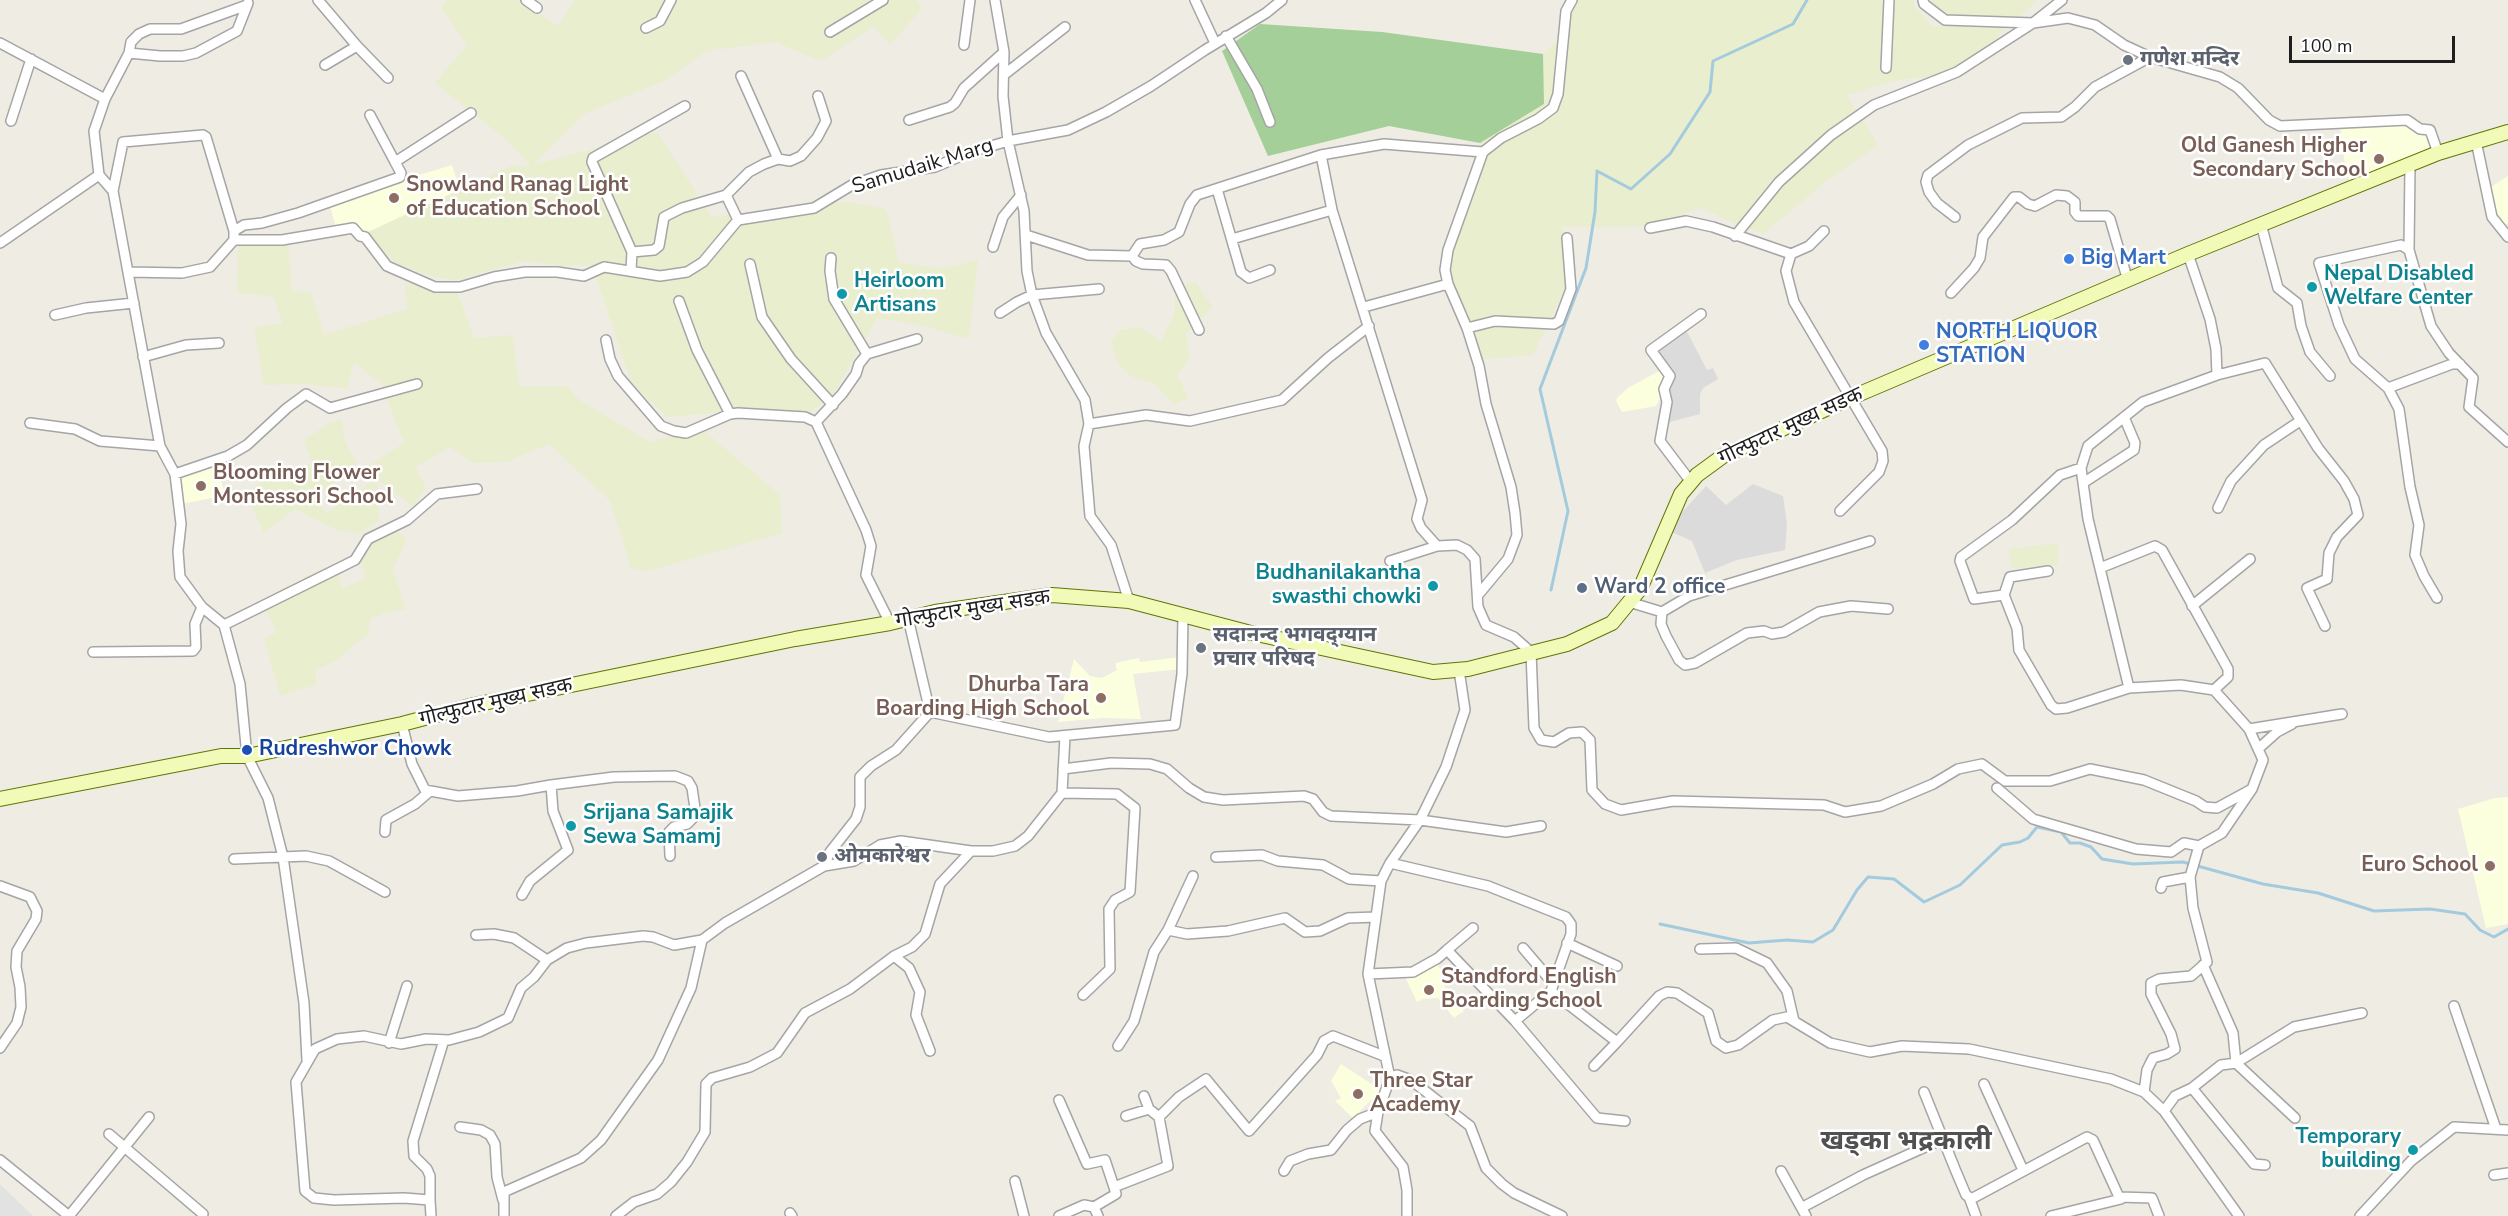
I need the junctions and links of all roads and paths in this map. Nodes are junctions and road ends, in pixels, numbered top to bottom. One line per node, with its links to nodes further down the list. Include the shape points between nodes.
1 (318, 0): 23 (street)
2 (526, 0): 14 (street)
3 (671, 0): 17 (street, via 660,21)
4 (883, 0): 18 (street)
5 (970, 0): 22 (street)
6 (995, 0): 24 (street)
7 (1195, 0): 21 (street)
8 (1282, 0): 19 (street, Samudaik Marg)
9 (1572, 0): 44 (street, via 1566,11 1558,94 1553,108)
10 (1889, 0): 29 (street)
11 (1923, 0): 15 (street, via 1945,20)
12 (2062, 0): 15 (street)
13 (248, 3): 25 (street, via 181,29 150,29 131,42); 25 (street, via 237,31 196,53)
14 (537, 8)
15 (2033, 23): 26 (street, via 2068,18 2095,26); 63 (street, via 1957,72 1874,105 1831,135 1779,182)
16 (1065, 27): 30 (street)
17 (646, 28)
18 (830, 32)
19 (1226, 36): 21 (street, Samudaik Marg); 40 (street, via 1257,88)
20 (0, 43): 27 (street)
21 (1215, 43): 42 (street, Samudaik Marg, via 1097,117 1068,130)
22 (964, 45)
23 (357, 46): 28 (street); 32 (street)
24 (1004, 52): 30 (street); 38 (street, via 964,88 950,107)
25 (129, 53): 34 (street)
26 (2150, 57): 45 (street, via 2220,77 2280,126 2407,120 2420,129 2430,130); 56 (street, via 2095,87 2061,117 2022,118 1968,145 1928,175 1929,192)
27 (31, 59): 34 (street); 39 (street)
28 (326, 65)
29 (1886, 68)
30 (1005, 74): 42 (street)
31 (741, 76): 47 (street)
32 (388, 78)
33 (818, 96): 47 (street, via 826,121 817,138 801,156 790,161)
34 (105, 99): 50 (street, via 94,131)
35 (685, 106): 70 (street, via 593,158)
36 (471, 113): 48 (street)
37 (370, 115): 48 (street)
38 (909, 120)
39 (11, 121)
40 (1269, 122)
41 (2508, 132): 43 (main road, गोल्फुटार मुख्य सडक)
42 (1008, 141): 54 (street); 57 (street, Samudaik Marg, via 935,167 881,175 852,185 814,208)
43 (2476, 141): 45 (main road, गोल्फुटार मुख्य सडक); 64 (street, via 2492,218)
44 (1483, 152): 46 (street, via 1384,144); 80 (street, via 1448,250)
45 (2438, 153): 49 (main road, गोल्फुटार मुख्य सडक)
46 (1321, 155): 51 (street); 55 (street)
47 (778, 159): 53 (street, via 750,172)
48 (395, 162): 61 (street, via 400,177 298,213 244,225)
49 (2410, 165): 58 (main road, गोल्फुटार मुख्य सडक); 69 (street)
50 (99, 175): 52 (street); 67 (street)
51 (1217, 189): 66 (street); 73 (street, via 1197,195 1179,232 1140,244)
52 (113, 191): 61 (street, via 123,142 203,135); 78 (street)
53 (726, 195): 57 (street); 70 (street, via 664,217 659,246)
54 (1021, 195): 62 (street); 68 (street, via 1003,217)
55 (1332, 210): 66 (street); 86 (street)
56 (1956, 217)
57 (738, 220): 76 (street, via 703,262 687,272 660,276)
58 (2261, 224): 72 (main road, गोल्फुटार मुख्य सडक); 100 (street, via 2278,288 2297,303 2310,352)
59 (1650, 228): 63 (street, via 1686,221)
60 (1824, 231): 71 (street, via 1809,246)
61 (234, 235): 76 (street, via 282,240 353,228 387,266 435,286 460,287 525,272 584,276 604,267); 78 (street, via 210,267 182,273)
62 (1026, 235): 73 (street, via 1088,255); 83 (street)
63 (1735, 236): 71 (street)
64 (2508, 237)
65 (1567, 238): 91 (street, via 1571,289 1559,321 1495,321)
66 (1232, 239): 77 (street, via 1244,276 1249,278)
67 (0, 243)
68 (993, 247)
69 (2409, 250): 98 (street, via 2431,327); 102 (street, via 2401,245 2319,263 2355,359)
70 (632, 252): 76 (street)
71 (1791, 254): 103 (street, via 1786,271 1794,302)
72 (2188, 254): 79 (main road, गोल्फुटार मुख्य सडक); 99 (street, via 2210,319)
73 (1132, 256): 92 (street, via 1143,264 1166,265)
74 (831, 258): 96 (street, via 834,299)
75 (750, 264): 104 (street, via 762,317 791,359)
76 (631, 270)
77 (1270, 270)
78 (128, 272): 85 (street)
79 (2128, 281): 82 (street, via 2107,216 2078,216 2075,202 2067,196 2056,195 2035,206 2014,197 1983,237 1974,268); 103 (main road, गोल्फुटार मुख्य सडक)
80 (1448, 284): 86 (street); 91 (street)
81 (1099, 289): 83 (street)
82 (1951, 293)
83 (1032, 295): 87 (street); 110 (street, via 1046,333 1085,400)
84 (679, 301): 105 (street, via 697,350)
85 (134, 303): 89 (street); 97 (street)
86 (1364, 308): 90 (street)
87 (999, 313)
88 (1701, 314): 115 (street, via 1651,350 1670,376 1664,389 1667,402 1660,441)
89 (55, 315)
90 (1369, 326): 110 (street, via 1282,400 1190,421 1146,415); 121 (street, via 1422,500 1417,519)
91 (1467, 328): 126 (street, via 1511,487 1517,535 1508,559)
92 (1199, 330)
93 (917, 339): 96 (street)
94 (606, 340): 105 (street, via 618,376 661,426 686,433)
95 (219, 344): 97 (street, via 186,345)
96 (867, 354): 104 (street)
97 (142, 357): 112 (street)
98 (2460, 364): 102 (street); 111 (street, via 2473,378 2469,407)
99 (2217, 375): 106 (street, via 2143,402); 107 (street, via 2265,363)
100 (2330, 376)
101 (417, 384): 114 (street, via 330,408 306,394 247,446)
102 (2388, 388): 128 (street, via 2399,409 2419,525 2415,555)
103 (1850, 398): 115 (main road, गोल्फुटार मुख्य सडक, via 1723,456); 119 (street, via 1882,451 1883,461 1879,472)
104 (833, 405): 108 (street)
105 (730, 414): 108 (street, via 805,417)
106 (2124, 417): 113 (street, via 2088,446); 116 (street, via 2134,450)
107 (2300, 421): 118 (street, via 2264,445 2231,481); 139 (street, via 2344,481 2358,515 2337,537 2329,553 2327,579 2307,588)
108 (816, 422): 137 (street, via 866,530 871,546 866,576)
109 (30, 423): 112 (street, via 75,429 100,441)
110 (1089, 424): 129 (street, via 1084,446 1090,516 1111,545)
111 (2508, 442)
112 (160, 446): 114 (street)
113 (2081, 468): 116 (street); 127 (street, via 2060,475 2012,520 1961,557 1974,599)
114 (175, 474): 132 (street, via 182,524 180,577)
115 (1691, 482): 130 (main road, गोल्फुटार मुख्य सडक, via 1640,589)
116 (2083, 483): 124 (street)
117 (477, 489): 138 (street, via 437,494 406,520 368,539 355,560)
118 (2218, 508)
119 (1840, 511)
120 (1870, 541): 134 (street, via 1689,596)
121 (1437, 546): 123 (street); 126 (street, via 1457,545 1475,559)
122 (2250, 559): 131 (street)
123 (1390, 561)
124 (2100, 568): 131 (street, via 2159,547); 143 (street)
125 (2048, 571): 127 (street, via 2010,577)
126 (1478, 595): 141 (street, via 1478,607 1486,625 1514,637)
127 (2004, 595): 143 (street, via 2017,628 2019,650 2056,709)
128 (2437, 598)
129 (1129, 601): 135 (main road, गोल्फुटार मुख्य सडक); 136 (main road, गोल्फुटार मुख्य सडक, via 1052,595)
130 (1629, 602): 134 (street); 141 (main road, गोल्फुटार मुख्य सडक, via 1612,623 1567,644)
131 (2193, 606): 144 (street, via 2228,669 2228,677)
132 (202, 607): 138 (street); 140 (street, via 195,624 194,651)
133 (1888, 609): 134 (street, via 1851,606 1819,612 1784,632 1747,633 1685,665 1666,636)
134 (1662, 612)
135 (1183, 614): 142 (main road, गोल्फुटार मुख्य सडक, via 1247,632 1433,672); 150 (street, via 1182,674 1175,725)
136 (908, 618): 137 (main road, गोल्फुटार मुख्य सडक); 145 (street)
137 (890, 623): 148 (main road, गोल्फुटार मुख्य सडक, via 474,705)
138 (224, 625): 152 (street, via 240,684)
139 (2325, 626)
140 (93, 652)
141 (1531, 652): 142 (main road, गोल्फुटार मुख्य सडक); 156 (street, via 1533,728 1542,740 1554,742 1569,733 1582,732 1590,741 1592,790 1605,804 1621,810 1673,801 1824,805 1845,812 1881,806 1958,769 1982,764 2005,781 2050,782 2090,769 2144,780 2205,807 2217,808)
142 (1458, 670): 160 (street, via 1465,710 1446,767)
143 (2129, 688): 144 (street, via 2181,685)
144 (2214, 690): 149 (street)
145 (930, 712): 150 (street, via 1049,737); 170 (street, via 896,750 860,777 856,819)
146 (2342, 714): 147 (street)
147 (2297, 721): 149 (street); 151 (street)
148 (402, 724): 152 (main road, गोल्फुटार मुख्य सडक); 157 (street, via 412,764 425,790)
149 (2249, 729): 151 (street)
150 (1065, 736): 153 (street)
151 (2258, 749): 156 (street, via 2263,760)
152 (247, 756): 159 (main road, गोल्फुटार मुख्य सडक, via 221,756); 166 (street, via 268,798)
153 (1063, 769): 158 (street); 160 (street, via 1111,763 1150,764 1167,769 1204,797 1223,800 1304,796 1331,816)
154 (551, 784): 157 (street, via 458,796); 165 (street, via 614,777 675,776 688,781 696,815 669,832); 177 (street, via 553,811 567,850 530,881)
155 (1997, 788): 163 (street, via 2033,819 2136,849 2171,852 2184,843)
156 (2252, 789): 163 (street, via 2222,833)
157 (430, 791): 162 (street, via 386,820)
158 (1062, 793): 164 (street, via 1028,836 1015,846); 194 (street, via 1117,794 1135,808 1130,892 1115,900 1109,909 1110,969)
159 (0, 799)
160 (1420, 820): 161 (street, via 1506,832); 169 (street)
161 (1541, 826)
162 (385, 832)
163 (2199, 846): 171 (street)
164 (971, 851): 170 (street, via 901,841 880,845 854,861); 187 (street, via 940,884 926,934)
165 (670, 856)
166 (283, 857): 168 (street); 176 (street, via 306,856 328,861); 206 (street, via 304,1003)
167 (1216, 857): 173 (street, via 1262,855 1278,861 1323,865 1349,879)
168 (234, 859)
169 (1390, 863): 173 (street); 183 (street, via 1488,886 1566,917 1571,924)
170 (824, 866): 182 (street)
171 (2191, 875): 175 (street, via 2163,882); 189 (street, via 2193,908 2207,962)
172 (1193, 876): 180 (street)
173 (1381, 881): 178 (street)
174 (0, 886): 203 (street, via 30,897 37,911 36,920 17,951 21,1007 17,1023)
175 (2161, 888)
176 (385, 892)
177 (522, 894)
178 (1376, 917): 180 (street, via 1348,918 1320,931 1305,932 1285,918 1228,931 1186,934); 191 (street)
179 (1473, 928): 185 (street)
180 (1168, 930): 202 (street, via 1154,952 1134,1021)
181 (476, 935): 188 (street, via 514,938)
182 (702, 940): 188 (street, via 674,945 643,936 586,943 567,948); 242 (street, via 691,988 658,1060 601,1140 581,1158 506,1191)
183 (1568, 943): 190 (street); 193 (street)
184 (1523, 948): 193 (street)
185 (1447, 950): 191 (street, via 1413,972); 197 (street)
186 (1700, 950): 198 (street, via 1736,948 1767,963 1787,991)
187 (894, 956): 204 (street, via 909,968 920,992 916,1015); 249 (street, via 850,989 806,1013 777,1053 750,1067 712,1078 706,1084 705,1132 687,1162 657,1194 634,1202)
188 (547, 960): 199 (street, via 521,988 508,1018 479,1032)
189 (2203, 965): 207 (street, via 2233,1033); 213 (street, via 2191,976 2151,983 2151,994 2175,1049 2153,1058)
190 (1617, 966)
191 (1368, 974): 205 (street)
192 (407, 986): 200 (street)
193 (1552, 986): 197 (street); 201 (street)
194 (1083, 995)
195 (2454, 1006): 225 (street)
196 (2362, 1013): 207 (street, via 2294,1027)
197 (1515, 1021): 223 (street, via 1597,1118)
198 (1794, 1021): 201 (street, via 1787,1017 1773,1020 1738,1045 1726,1048 1716,1041 1708,1013 1677,993 1667,992); 213 (street, via 1830,1043 1870,1053 1902,1046 1969,1049 2111,1079)
199 (444, 1040): 200 (street); 241 (street, via 413,1141 414,1156 430,1176)
200 (389, 1042): 206 (street, via 364,1036 338,1038 315,1049)
201 (1617, 1042): 208 (street)
202 (1118, 1046)
203 (0, 1048)
204 (930, 1051)
205 (1384, 1056): 209 (street); 221 (street, via 1332,1036 1249,1131 1206,1079)
206 (307, 1060): 241 (street, via 296,1082 305,1191 314,1198 334,1200)
207 (2236, 1063): 211 (street, via 2221,1065); 222 (street)
208 (1594, 1066)
209 (1390, 1078): 218 (street); 253 (street, via 1397,1075 1411,1080 1448,1108 1470,1126 1486,1168 1502,1184)
210 (1984, 1084): 232 (street)
211 (2192, 1088): 217 (street, via 2175,1096); 231 (street, via 2254,1164)
212 (1924, 1092): 228 (street)
213 (2144, 1092): 217 (street)
214 (1144, 1096): 216 (street)
215 (1059, 1100): 238 (street, via 1087,1164 1105,1160)
216 (1149, 1109): 219 (street); 221 (street)
217 (2164, 1111): 257 (street)
218 (1378, 1112): 233 (street, via 1360,1119 1331,1150 1290,1161); 252 (street, via 1375,1131 1403,1167)
219 (1126, 1116)
220 (149, 1117): 229 (street)
221 (1159, 1117): 238 (street, via 1168,1166)
222 (2295, 1118)
223 (1625, 1121)
224 (460, 1127): 242 (street, via 490,1135 495,1144 498,1183)
225 (2496, 1130): 226 (street); 258 (street, via 2454,1127 2410,1161)
226 (2508, 1130)
227 (109, 1134): 229 (street)
228 (1942, 1139): 239 (street); 244 (street, via 1863,1175)
229 (124, 1146): 245 (street); 246 (street)
230 (0, 1160): 246 (street)
231 (2265, 1165)
232 (2023, 1170): 239 (street); 240 (street, via 2091,1138)
233 (1284, 1171)
234 (1780, 1171): 244 (street)
235 (2508, 1173): 236 (street)
236 (2494, 1175)
237 (1015, 1181): 250 (street)
238 (1114, 1187): 243 (street, via 1116,1194)
239 (1969, 1197): 254 (street)
240 (2121, 1198): 255 (street); 256 (street, via 2152,1198)
241 (430, 1200): 247 (street)
242 (504, 1202): 248 (street)
243 (1096, 1212): 251 (street, via 1084,1204)
244 (1804, 1212)
245 (203, 1214)
246 (69, 1216)
247 (431, 1216)
248 (504, 1216)
249 (616, 1216)
250 (1024, 1216)
251 (1059, 1216)
252 (1407, 1216)
253 (1562, 1216)
254 (1976, 1216)
255 (2050, 1216)
256 (2158, 1216)
257 (2239, 1216)
258 (2360, 1216)

